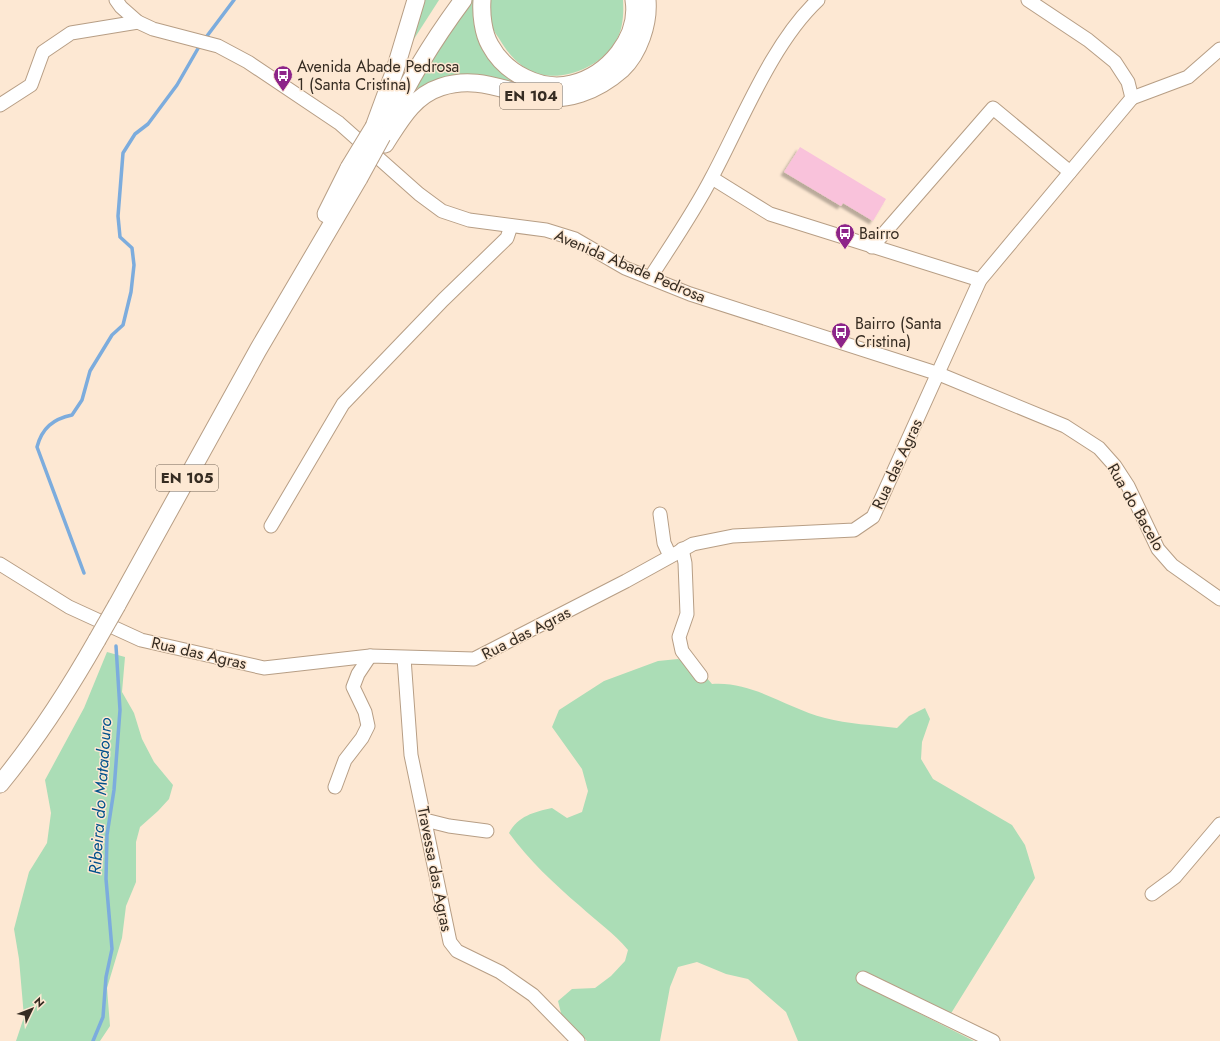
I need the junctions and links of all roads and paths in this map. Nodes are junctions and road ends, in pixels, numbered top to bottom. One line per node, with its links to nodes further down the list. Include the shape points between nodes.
1 (116, 0): 10 (street, Avenida Abade Pedrosa, via 128,15)
2 (416, 0): 14 (main road, EN 104, via 395,70)
3 (451, 0): 14 (main road, via 424,38)
4 (463, 0): 14 (main road, via 433,41)
5 (482, 0): 6 (main road, EN 104, via 483,22 490,45 509,69 542,85 572,84 600,72 621,51 632,30)
6 (634, 0)
7 (647, 0): 14 (main road, EN 104, via 648,12 641,39 628,63 611,79 588,92 565,98 534,96 488,84 464,81 440,87 422,96)
8 (818, 0): 17 (street, via 808,9 777,51)
9 (1028, 0): 12 (street, via 1088,40 1114,62 1128,82)
10 (138, 22): 13 (street, via 71,33 43,52 32,85); 18 (street, Avenida Abade Pedrosa, via 153,29 218,46 248,62 338,124 442,211 469,220)
11 (1220, 49): 12 (street, via 1188,77)
12 (1132, 98): 15 (street, Rua das Agras)
13 (0, 105)
14 (381, 136): 16 (main road, EN 104, bridge)
15 (1070, 172): 19 (street, via 993,108); 21 (street, Rua das Agras)
16 (354, 173): 32 (main road, EN 105, bridge, via 97,640 65,695 28,750)
17 (712, 178): 19 (street, via 770,214); 20 (street)
18 (511, 226): 20 (street, Avenida Abade Pedrosa, via 546,230 574,239 625,268); 24 (street, via 506,238 343,404)
19 (872, 247): 21 (street)
20 (650, 278): 22 (street, Avenida Abade Pedrosa, via 690,294)
21 (980, 280): 22 (street, Rua das Agras)
22 (939, 374): 25 (street, Rua das Agras, via 873,517 854,530 733,536 692,544); 28 (street, Rua do Bacelo, via 1065,426 1099,448 1128,486 1158,549 1172,565)
23 (660, 514): 26 (street, via 664,543)
24 (271, 526)
25 (682, 549): 26 (street, Rua das Agras); 31 (street, via 687,614 679,637 682,651)
26 (670, 556): 30 (street, Rua das Agras, via 474,659)
27 (0, 564): 29 (street, Rua das Agras, via 69,607 140,640 264,668)
28 (1220, 599)
29 (370, 656): 30 (street, Rua das Agras); 33 (street, via 353,686 365,712 368,726 345,760)
30 (404, 658): 34 (street, Travessa das Agras, via 411,755)
31 (701, 676)
32 (0, 784)
33 (335, 787)
34 (425, 820): 36 (street); 39 (street, Travessa das Agras, via 450,942 457,951 500,972 533,995)
35 (1220, 824): 37 (street, via 1174,877)
36 (487, 831)
37 (1152, 894)
38 (863, 978): 40 (street)
39 (578, 1041)
40 (993, 1041)

